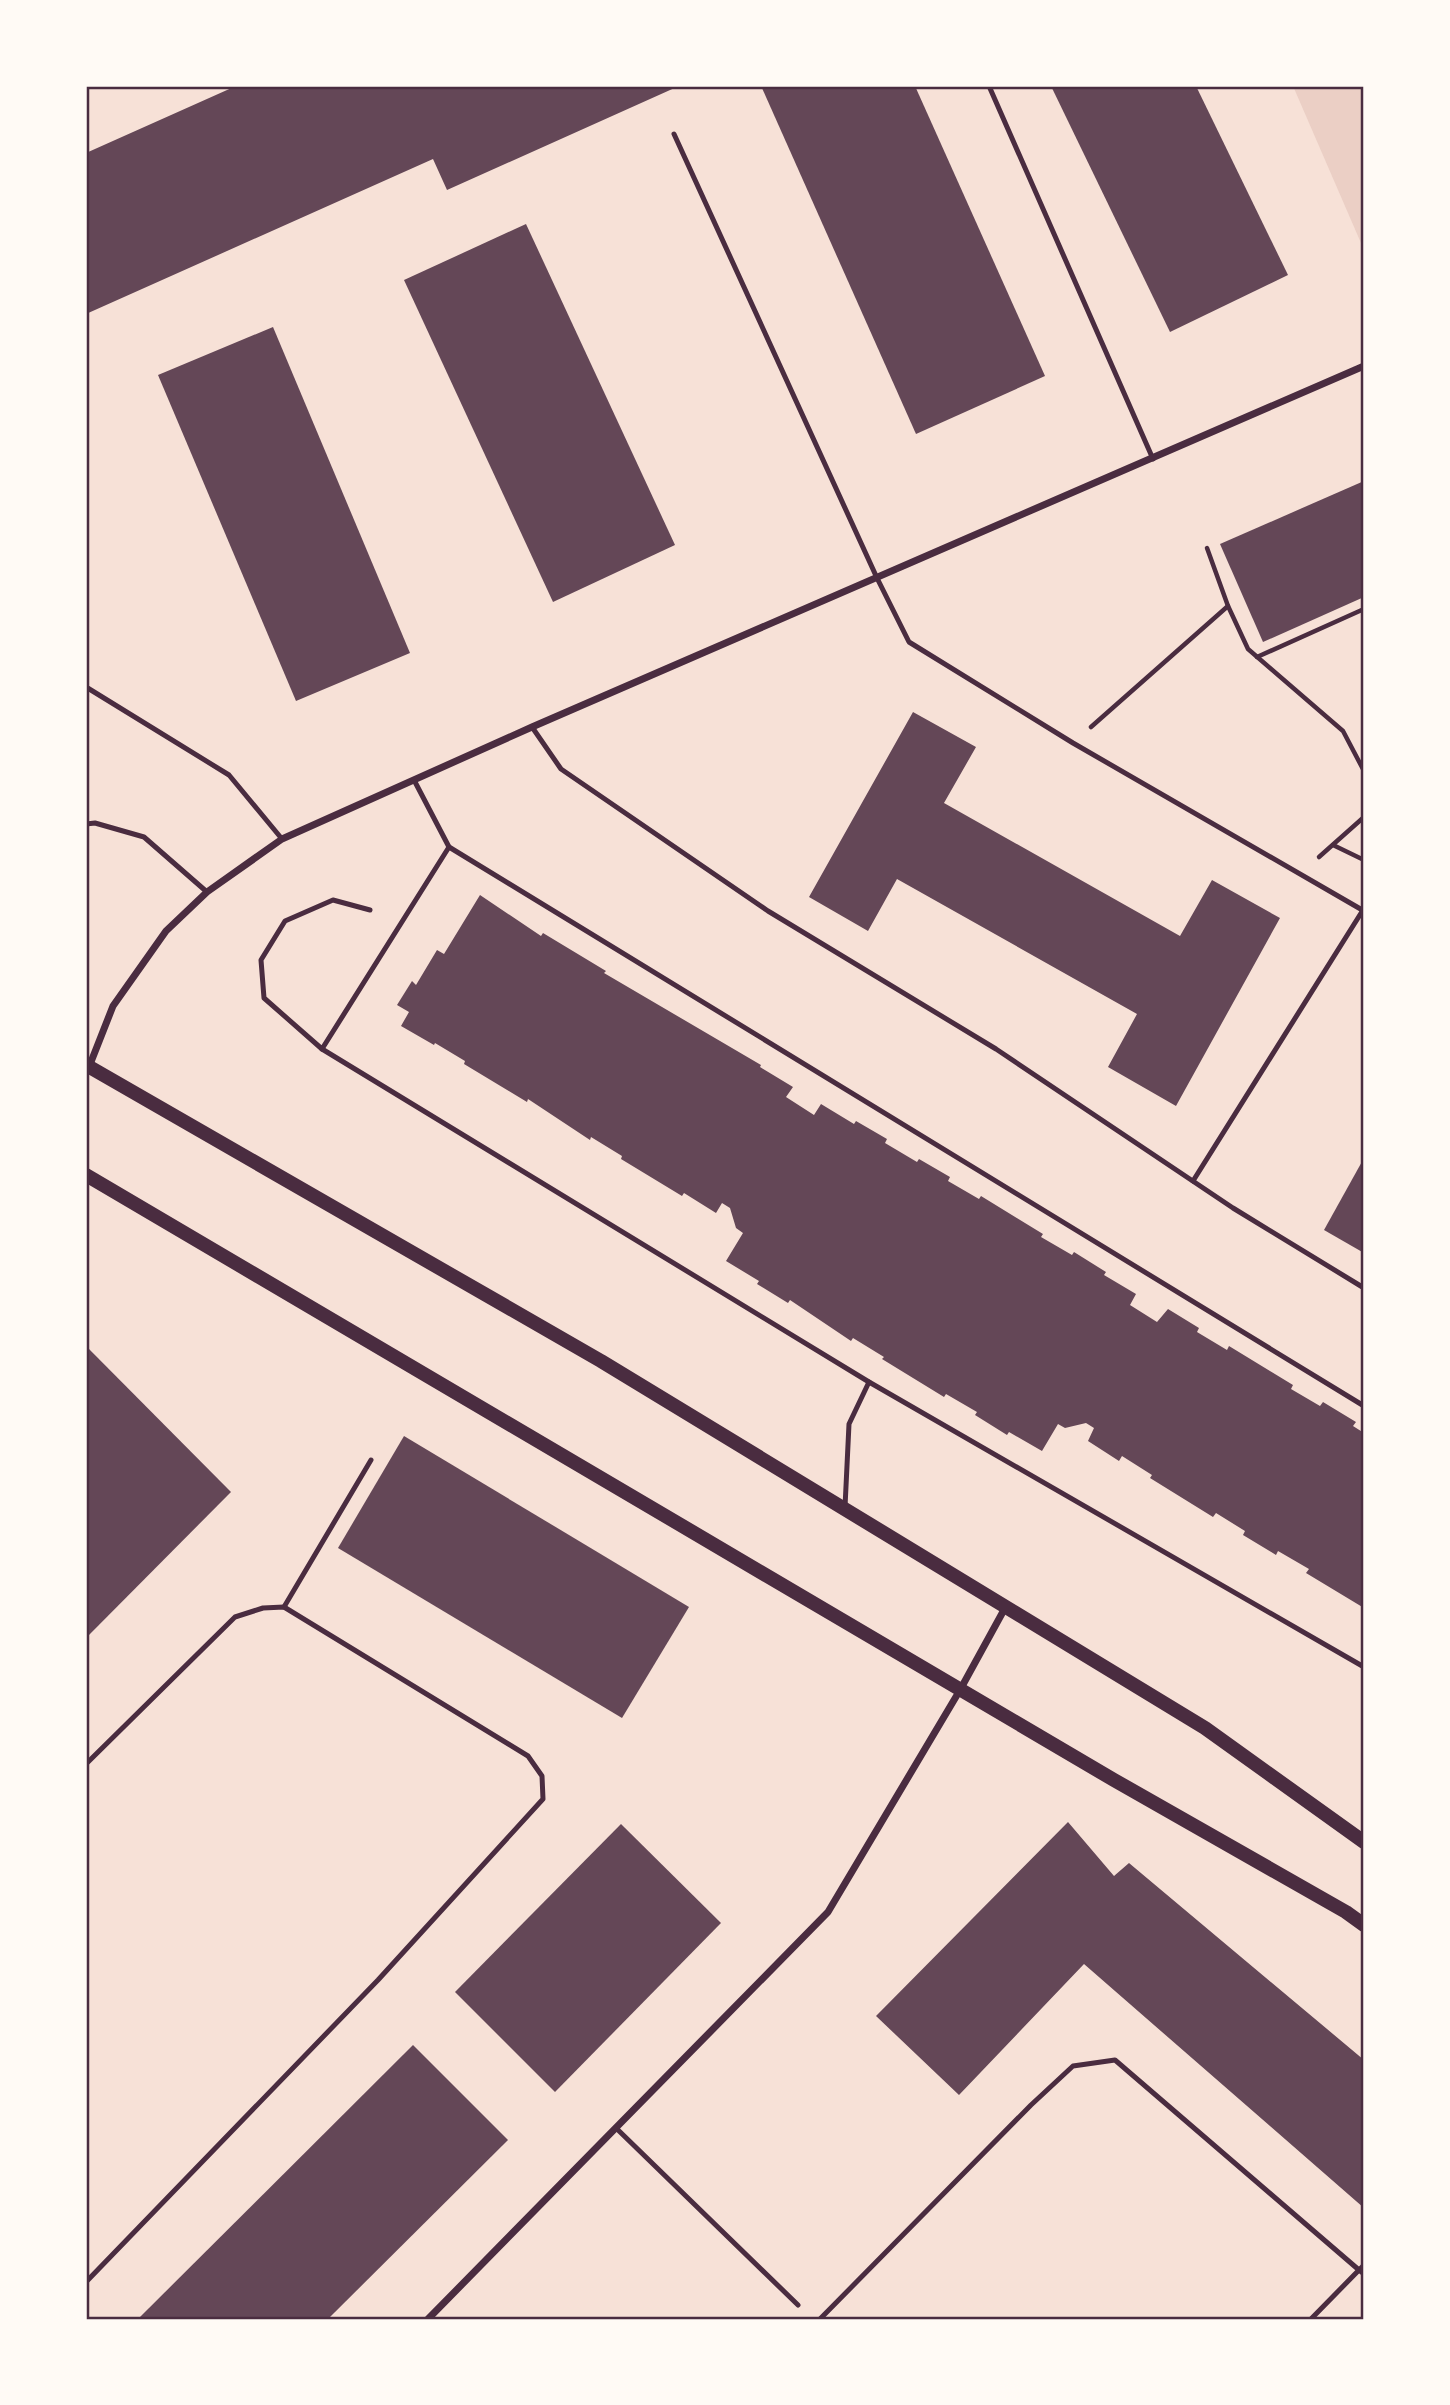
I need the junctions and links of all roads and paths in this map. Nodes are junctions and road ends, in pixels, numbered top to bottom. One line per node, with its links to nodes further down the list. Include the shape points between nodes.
1 (989, 86): 4 (lane)
2 (674, 134): 6 (lane)
3 (1364, 366): 4 (street)
4 (1153, 459): 6 (street)
5 (1207, 548): 7 (path)
6 (877, 578): 11 (street); 12 (lane, via 909,642)
7 (1228, 606): 9 (path, via 1248,649); 12 (path)
8 (1364, 609): 9 (path)
9 (1257, 657): 13 (path, via 1343,730)
10 (86, 687): 17 (lane, via 229,775)
11 (532, 727): 14 (street); 28 (lane, via 561,769 768,911 996,1049)
12 (1073, 743): 21 (lane)
13 (1364, 771)
14 (414, 780): 17 (street); 19 (lane)
15 (1364, 817): 18 (path)
16 (86, 824): 22 (lane, via 144,837)
17 (282, 839): 22 (street)
18 (1333, 845): 20 (path); 21 (path)
19 (449, 847): 25 (lane); 31 (lane)
20 (1364, 860)
21 (1300, 874): 24 (lane)
22 (207, 892): 26 (street, via 166,931 113,1006)
23 (370, 909): 25 (lane, via 333,900 285,921 261,960 264,998)
24 (1363, 910): 28 (lane)
25 (322, 1049): 30 (lane)
26 (87, 1068): 33 (main road, via 601,1361)
27 (86, 1175): 37 (main road)
28 (1193, 1181): 29 (lane)
29 (1364, 1288)
30 (869, 1382): 33 (lane, via 849,1424); 36 (lane)
31 (1364, 1406)
32 (371, 1460): 34 (lane)
33 (845, 1510): 35 (main road)
34 (284, 1607): 38 (lane, via 235,1617); 43 (lane, via 528,1756 542,1776 543,1799 378,1980)
35 (1005, 1608): 37 (street); 39 (main road, via 1205,1728)
36 (1364, 1667)
37 (960, 1690): 40 (main road); 41 (street, via 828,1912)
38 (86, 1764)
39 (1364, 1842)
40 (1364, 1925)
41 (616, 2128): 44 (lane); 45 (street)
42 (1363, 2270): 46 (lane, via 1115,2060 1073,2066); 47 (lane)
43 (86, 2282)
44 (798, 2305)
45 (428, 2319)
46 (820, 2319)
47 (1311, 2319)

